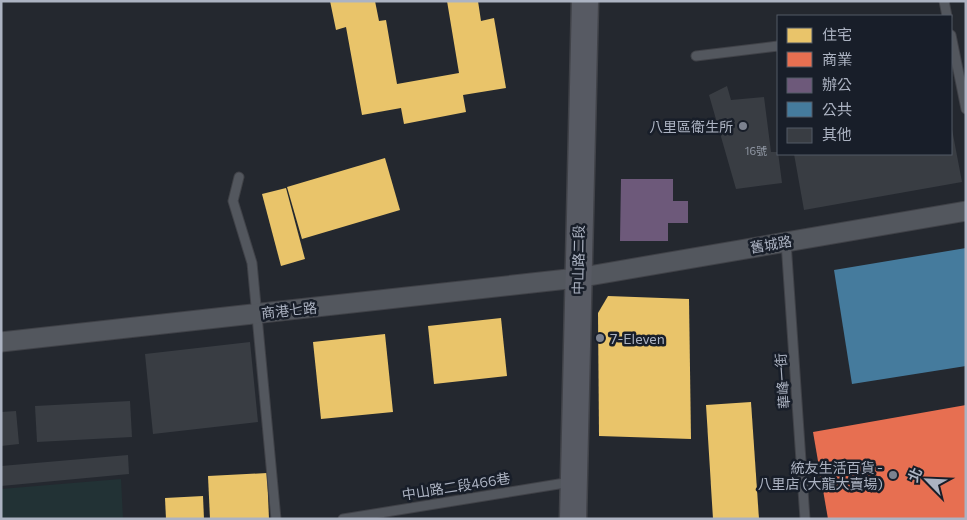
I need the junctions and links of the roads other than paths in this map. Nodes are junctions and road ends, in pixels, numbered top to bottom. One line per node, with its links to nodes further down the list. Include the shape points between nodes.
1 (585, 1): 11 (main road, 中山路二段)
2 (944, 1): 3 (lane)
3 (947, 15)
4 (952, 40): 7 (lane)
5 (777, 46): 6 (lane)
6 (696, 56)
7 (966, 109)
8 (240, 177): 12 (lane, via 233,201 252,264)
9 (966, 211): 10 (street, 舊城路)
10 (786, 242): 11 (street, 舊城路); 18 (lane, 華峰一街)
11 (577, 278): 12 (street, 商港七路); 14 (main road, 中山路二段)
12 (257, 313): 13 (street, 商港七路); 15 (lane)
13 (1, 342)
14 (574, 481): 16 (lane, 中山路二段466巷); 17 (main road, 中山路二段)
15 (276, 519)
16 (343, 519)
17 (573, 519)
18 (805, 519)

